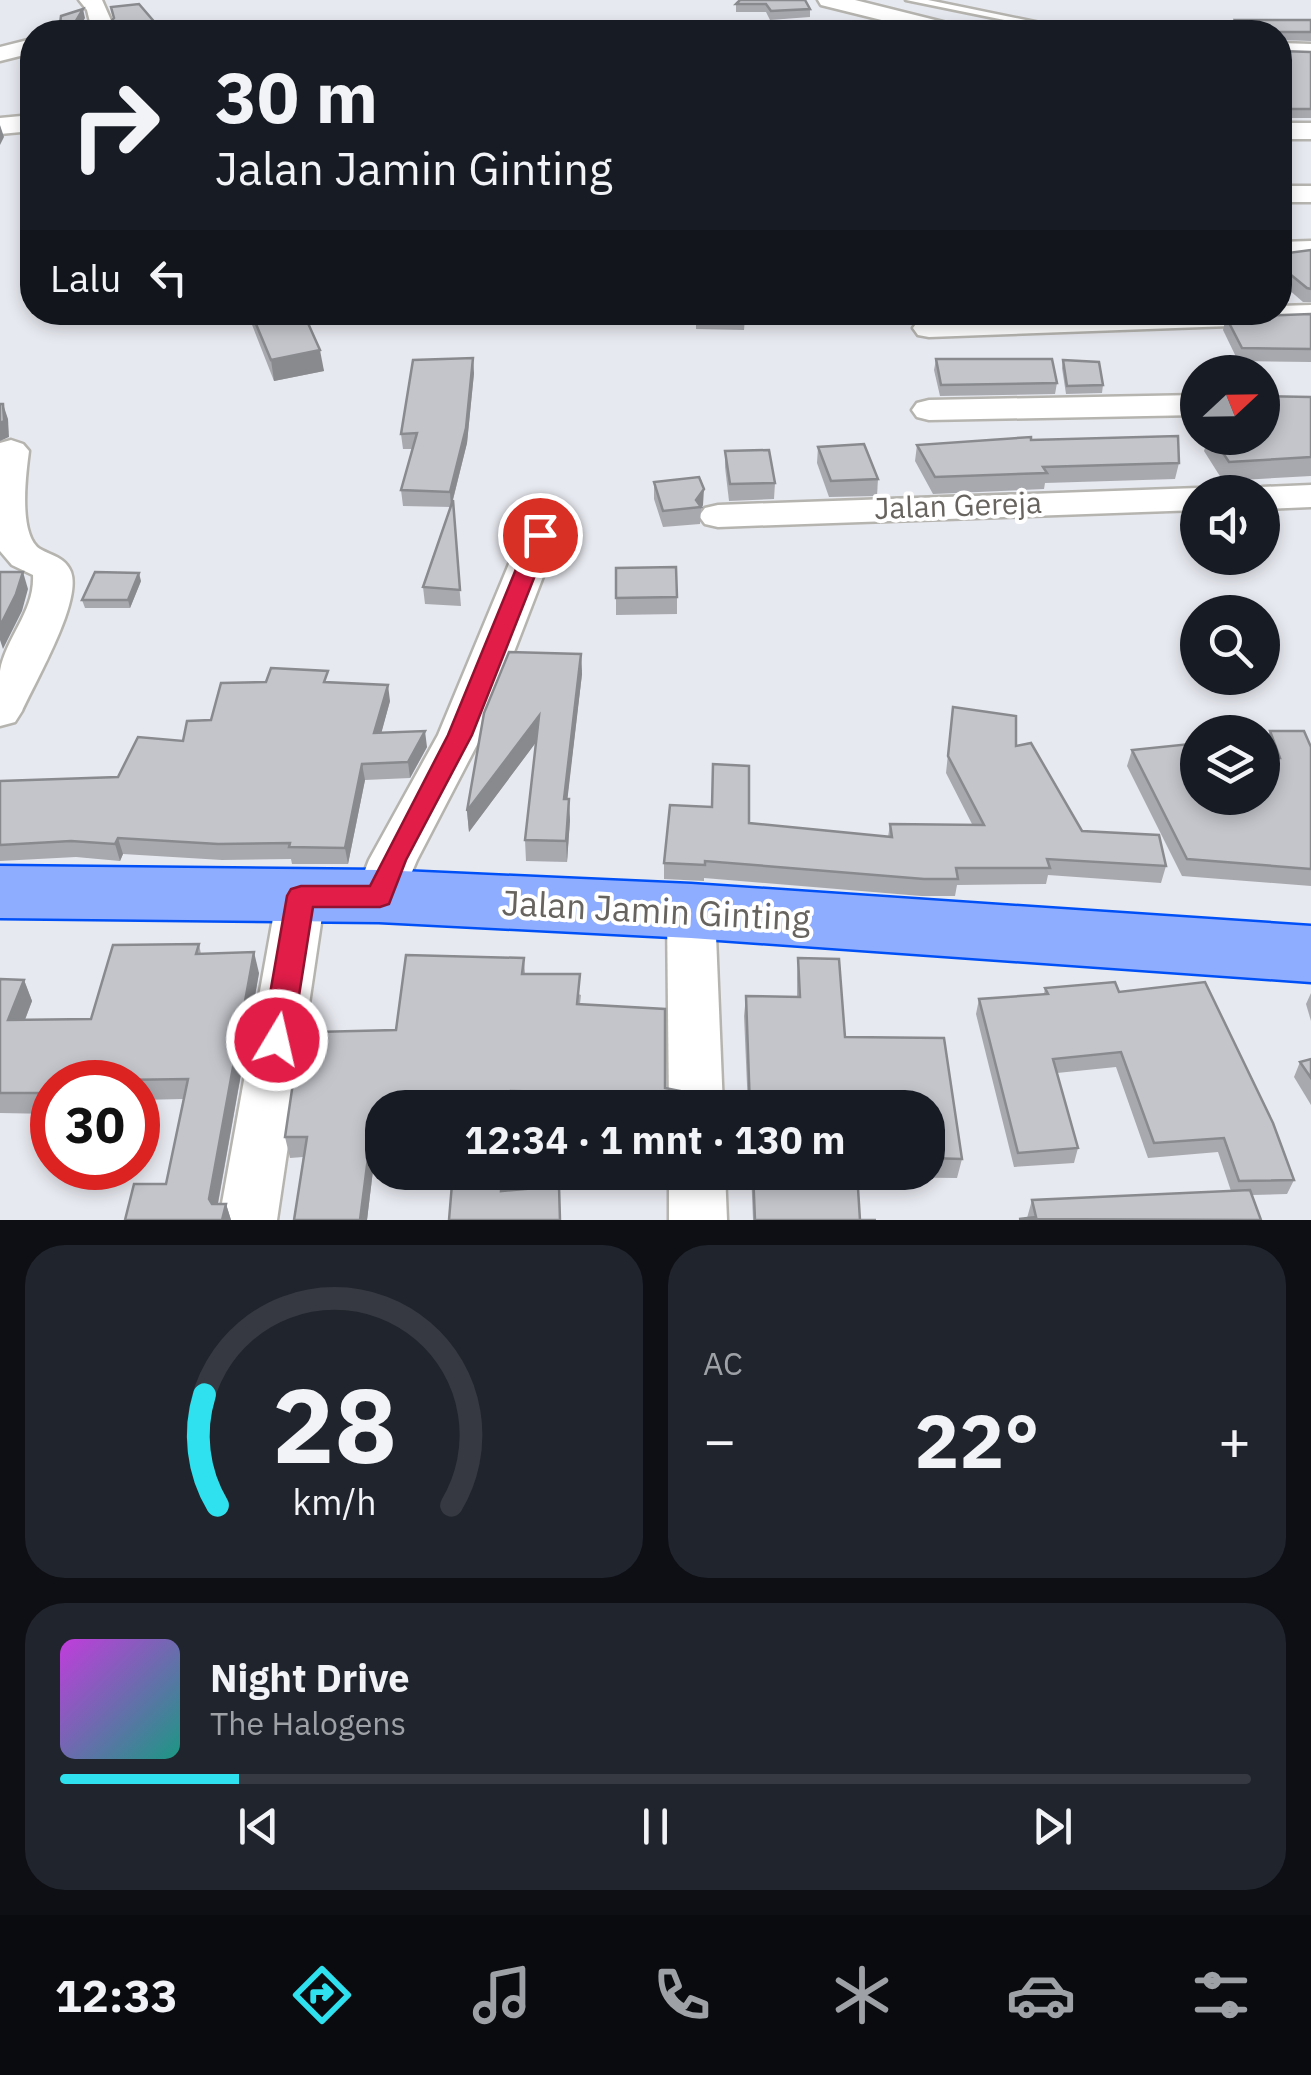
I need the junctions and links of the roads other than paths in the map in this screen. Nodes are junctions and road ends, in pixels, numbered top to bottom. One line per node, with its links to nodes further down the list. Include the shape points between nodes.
1 (829, 0): 3 (street)
2 (911, 0): 4 (lane)
3 (908, 20)
4 (1015, 20)
5 (1012, 325): 6 (street)
6 (930, 328)
7 (1180, 405): 8 (street)
8 (930, 410)
9 (11, 451): 15 (street, via 5,537 13,551 53,576 43,618)
10 (1311, 496): 11 (street)
11 (1280, 497)
12 (1180, 500): 13 (street, Jalan Gereja)
13 (718, 516)
14 (540, 535): 18 (street, via 460,735)
15 (0, 711)
16 (0, 892): 17 (highway, Jalan Jamin Ginting)
17 (301, 896): 18 (highway, Jalan Jamin Ginting); 23 (street)
18 (380, 896): 19 (highway, Jalan Jamin Ginting)
19 (691, 911): 20 (highway, Jalan Jamin Ginting); 21 (street)
20 (1311, 954)
21 (696, 1090)
22 (697, 1190): 24 (street)
23 (248, 1220)
24 (698, 1220)

